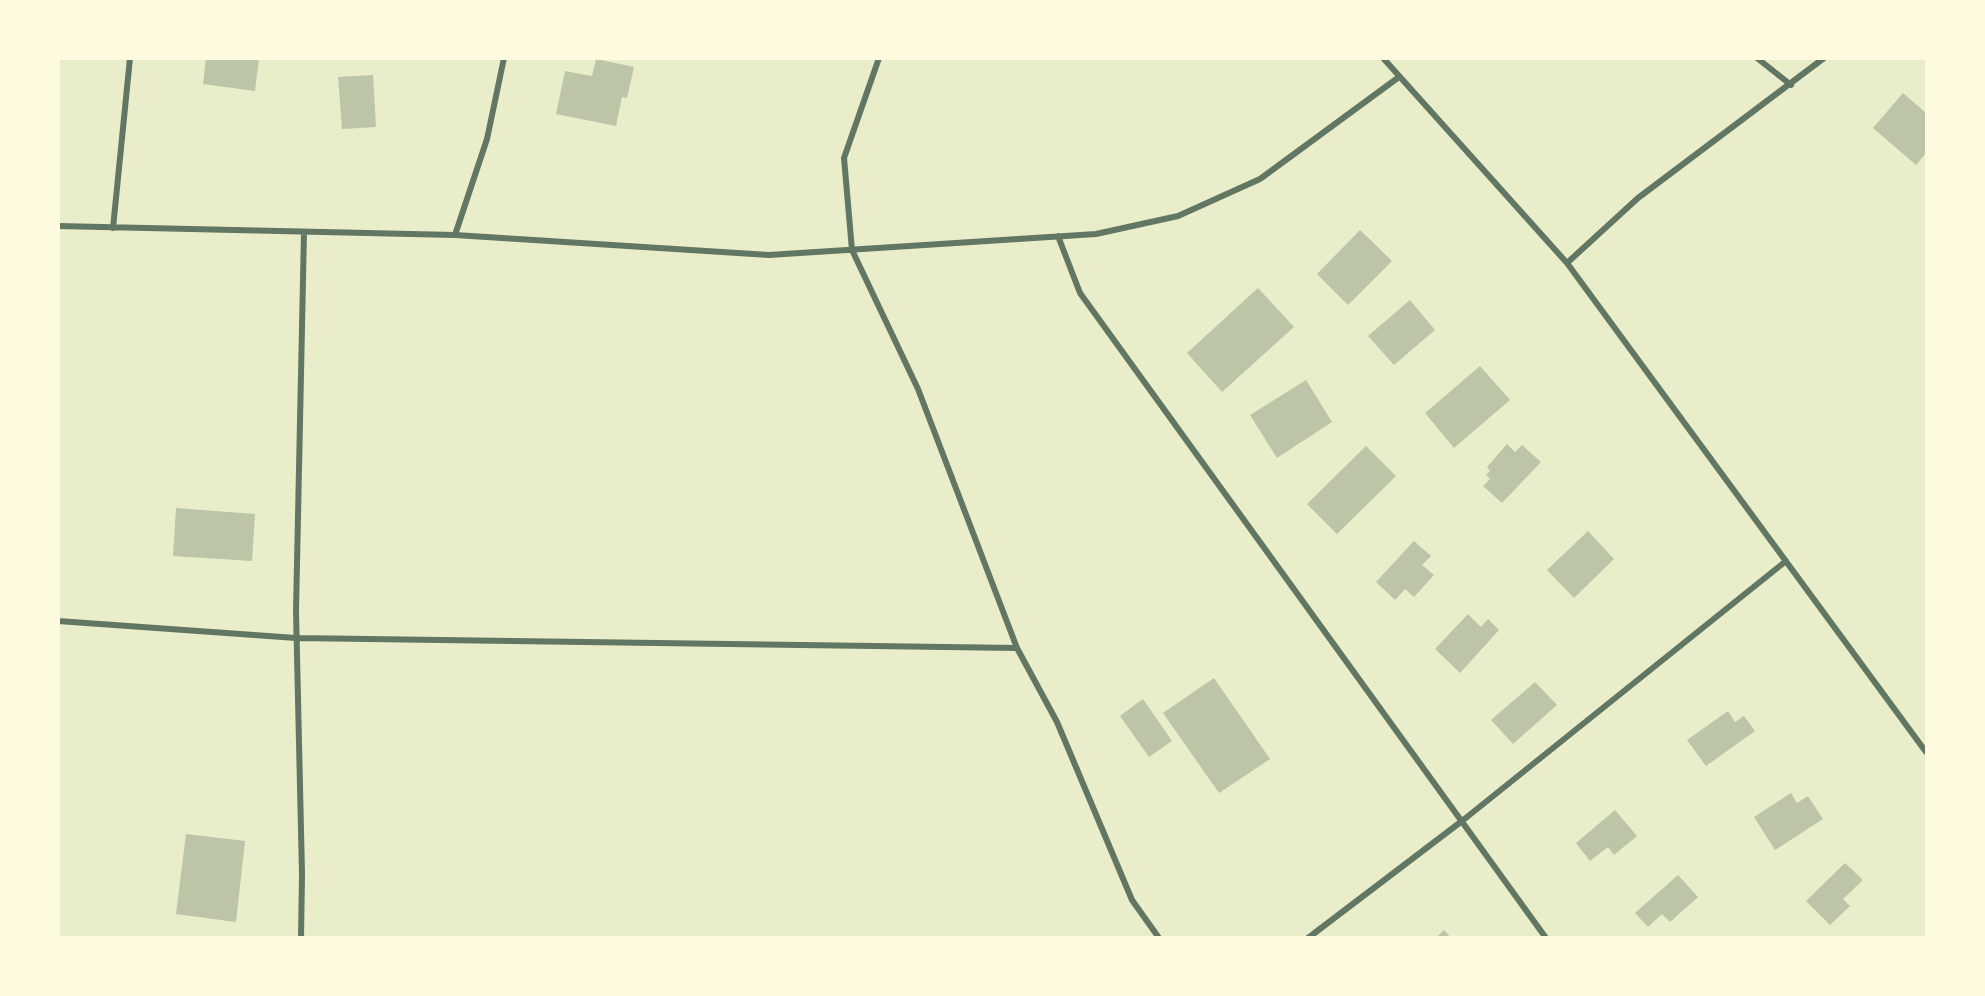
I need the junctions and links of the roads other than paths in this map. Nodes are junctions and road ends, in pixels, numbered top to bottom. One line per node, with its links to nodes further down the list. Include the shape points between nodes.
1 (130, 58): 10 (street)
2 (504, 58): 12 (street, via 487,139)
3 (879, 58): 14 (street, via 844,158)
4 (1383, 58): 7 (street)
5 (1757, 58): 8 (street)
6 (1824, 58): 8 (street)
7 (1398, 77): 13 (street, via 1260,178 1178,216 1096,234); 15 (street)
8 (1791, 85): 15 (street, via 1638,198)
9 (58, 226): 10 (street)
10 (113, 228): 11 (street)
11 (304, 232): 12 (street); 18 (street)
12 (454, 235): 14 (street, via 769,255)
13 (1058, 236): 14 (street); 21 (street, via 1080,293)
14 (852, 250): 19 (street, via 918,389)
15 (1567, 263): 16 (street)
16 (1786, 561): 20 (street); 21 (street)
17 (58, 621): 18 (street)
18 (296, 638): 19 (street); 22 (street)
19 (1017, 648): 23 (street, via 1057,722 1132,900)
20 (1926, 752)
21 (1462, 821): 24 (street); 25 (street)
22 (301, 938)
23 (1159, 938)
24 (1308, 938)
25 (1546, 938)

